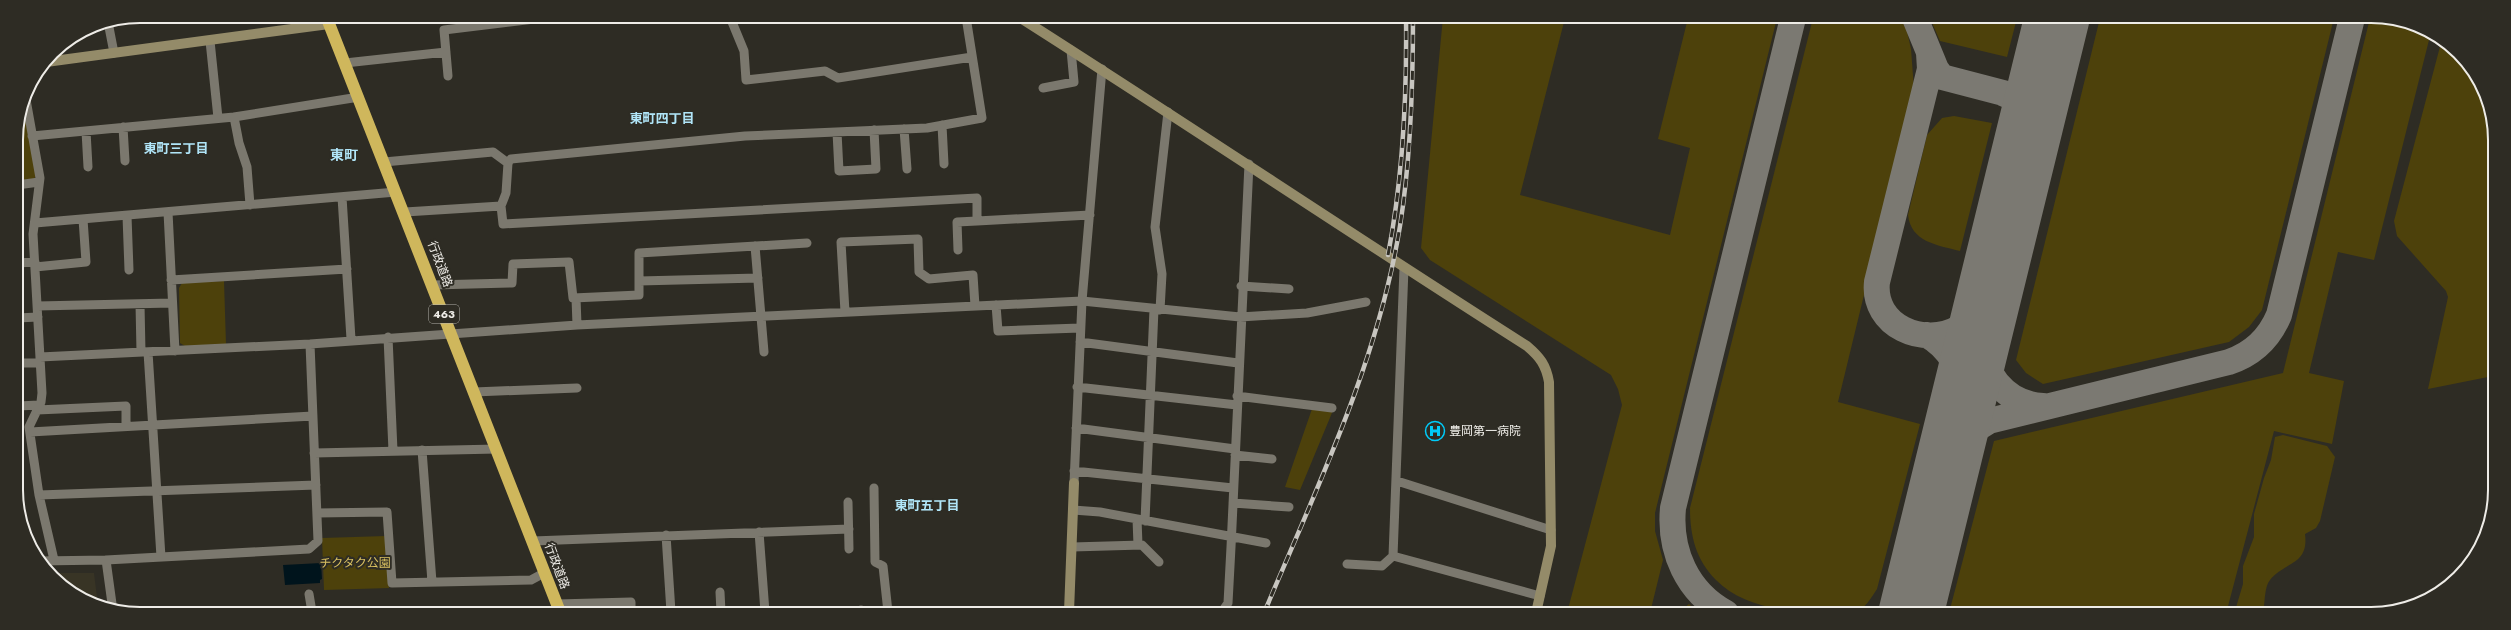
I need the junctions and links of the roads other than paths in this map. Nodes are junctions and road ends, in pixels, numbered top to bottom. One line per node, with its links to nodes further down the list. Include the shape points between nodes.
1 (311, 23): 8 (street)
2 (329, 23): 14 (highway, 行政道路 / 463)
3 (504, 23): 10 (street, via 444,30)
4 (732, 23): 12 (street, via 744,51 746,80 825,71 838,78)
5 (967, 23): 12 (street)
6 (1028, 23): 9 (street)
7 (109, 27): 11 (street)
8 (210, 41): 11 (street); 22 (street)
9 (1071, 50): 15 (street); 17 (street, via 1074,82)
10 (446, 52): 14 (street); 16 (street)
11 (114, 53): 13 (street)
12 (972, 57): 23 (street, via 982,118)
13 (54, 61)
14 (345, 63): 18 (highway, 行政道路 / 463)
15 (1102, 69): 19 (street); 45 (street)
16 (448, 76)
17 (1043, 88)
18 (358, 97): 21 (street); 31 (highway, 行政道路 / 463)
19 (1168, 112): 34 (street); 72 (street, via 1155,227 1162,274)
20 (25, 117): 29 (street)
21 (234, 117): 22 (street); 41 (street, via 247,167)
22 (218, 118): 24 (street)
23 (942, 125): 25 (street); 33 (street)
24 (123, 127): 27 (street); 30 (street)
25 (904, 129): 26 (street); 36 (street)
26 (874, 130): 28 (street); 28 (street, via 876,169 839,171)
27 (86, 131): 29 (street); 35 (street)
28 (838, 132): 32 (street, via 745,136 511,159)
29 (32, 136): 37 (street)
30 (125, 162)
31 (384, 162): 32 (street, via 493,152); 39 (highway, 行政道路 / 463)
32 (508, 163): 42 (street, via 506,193)
33 (944, 164)
34 (1248, 164): 55 (street); 62 (street)
35 (88, 167)
36 (907, 169)
37 (39, 182): 38 (street); 49 (street)
38 (23, 184)
39 (396, 192): 40 (street); 44 (highway, 行政道路 / 463)
40 (342, 197): 41 (street); 56 (street)
41 (250, 205): 43 (street)
42 (501, 206): 44 (street); 48 (street, via 502,224 977,198)
43 (168, 212): 46 (street); 59 (street)
44 (405, 212): 61 (highway, 行政道路 / 463)
45 (1090, 214): 48 (street); 65 (street)
46 (128, 216): 47 (street); 57 (street)
47 (83, 219): 49 (street); 54 (street, via 86,262)
48 (977, 221): 52 (street, via 957,222)
49 (35, 223): 54 (street)
50 (807, 243): 51 (street)
51 (755, 246): 58 (street); 60 (street, via 639,253)
52 (958, 250)
53 (23, 263): 54 (street)
54 (35, 264): 70 (street)
55 (1404, 268): 114 (street); 128 (street, via 1527,346 1547,368)
56 (347, 269): 59 (street); 82 (street)
57 (129, 270)
58 (758, 278): 60 (street); 74 (street)
59 (171, 280): 67 (street)
60 (639, 281): 64 (street, via 639,295)
61 (433, 285): 64 (street, via 512,283 513,264 569,262 573,298); 80 (highway, 行政道路 / 463)
62 (1241, 286): 63 (street); 76 (street)
63 (1289, 289)
64 (576, 298): 78 (street)
65 (1082, 301): 69 (street); 72 (street); 79 (street)
66 (1366, 302): 76 (street, via 1307,313)
67 (172, 303): 68 (street); 85 (street)
68 (140, 304): 70 (street); 86 (street)
69 (996, 305): 71 (street); 79 (street, via 998,331)
70 (37, 306): 75 (street)
71 (975, 306): 73 (street); 73 (street, via 973,275 929,278 919,272 918,239 841,242)
72 (1157, 310): 76 (street); 88 (street)
73 (845, 312): 74 (street)
74 (761, 316): 78 (street); 87 (street)
75 (38, 317): 77 (street); 89 (street)
76 (1240, 317): 91 (street)
77 (23, 318)
78 (576, 325): 80 (street)
79 (1080, 328): 83 (street)
80 (452, 333): 81 (street); 94 (highway, 行政道路 / 463)
81 (388, 337): 82 (street); 108 (street)
82 (351, 339): 84 (street)
83 (1080, 342): 88 (street); 92 (street)
84 (310, 344): 85 (street); 100 (street)
85 (175, 351): 86 (street)
86 (145, 352): 89 (street); 101 (street)
87 (764, 352)
88 (1153, 352): 91 (street); 95 (street)
89 (40, 360): 90 (street); 98 (street, via 42,393)
90 (23, 362)
91 (1238, 363): 96 (street)
92 (1077, 387): 95 (street); 103 (street)
93 (578, 388): 94 (street)
94 (474, 392): 106 (highway, 行政道路 / 463)
95 (1152, 396): 96 (street); 105 (street)
96 (1237, 401): 99 (street); 109 (street)
97 (23, 406): 98 (street)
98 (38, 408): 102 (street, via 126,406); 104 (street, via 29,427)
99 (1332, 408)
100 (313, 416): 101 (street); 110 (street)
101 (152, 424): 102 (street); 119 (street)
102 (126, 426): 104 (street)
103 (1076, 428): 105 (street); 112 (street)
104 (30, 432): 120 (street)
105 (1150, 438): 109 (street); 113 (street)
106 (497, 449): 107 (street); 132 (highway, 行政道路 / 463)
107 (422, 450): 108 (street); 145 (street)
108 (393, 451): 110 (street)
109 (1235, 452): 111 (street); 118 (street)
110 (314, 453): 116 (street)
111 (1272, 459)
112 (1074, 471): 113 (street); 115 (street)
113 (1148, 479): 118 (street); 126 (street)
114 (1397, 481): 128 (street); 137 (street)
115 (1074, 483): 124 (street)
116 (316, 485): 119 (street); 125 (street)
117 (874, 488): 157 (street, via 875,562 882,566)
118 (1233, 488): 122 (street)
119 (157, 490): 120 (street); 138 (street)
120 (39, 496): 140 (street)
121 (848, 502): 127 (street)
122 (1233, 503): 123 (street); 131 (street)
123 (1289, 507)
124 (1073, 510): 126 (street); 135 (street)
125 (317, 513): 138 (street, via 318,541 309,549); 145 (street, via 387,512 392,583)
126 (1141, 520): 131 (street); 134 (street)
127 (849, 528): 129 (street); 136 (street)
128 (1551, 530): 148 (street, via 1548,564)
129 (759, 532): 130 (street); 156 (street)
130 (666, 535): 132 (street); 154 (street)
131 (1231, 537): 133 (street); 159 (street, via 1228,603)
132 (533, 541): 144 (highway, 行政道路 / 463)
133 (1266, 543)
134 (1138, 545): 135 (street); 142 (street, via 1142,545)
135 (1072, 547): 158 (street)
136 (849, 550)
137 (1393, 556): 143 (street, via 1382,566); 148 (street)
138 (161, 557): 141 (street)
139 (47, 560): 140 (street)
140 (54, 560): 141 (street)
141 (106, 560): 149 (street)
142 (1159, 562)
143 (1347, 564)
144 (544, 573): 145 (street, via 532,580); 151 (highway, 行政道路 / 463)
145 (432, 582)
146 (720, 592): 155 (street)
147 (309, 594): 150 (street)
148 (1540, 596): 160 (street)
149 (112, 604)
150 (311, 607)
151 (559, 607)
152 (571, 607): 153 (street, via 631,602)
153 (631, 607)
154 (671, 607)
155 (721, 607)
156 (765, 607)
157 (887, 607)
158 (1069, 607)
159 (1225, 607)
160 (1537, 607)

